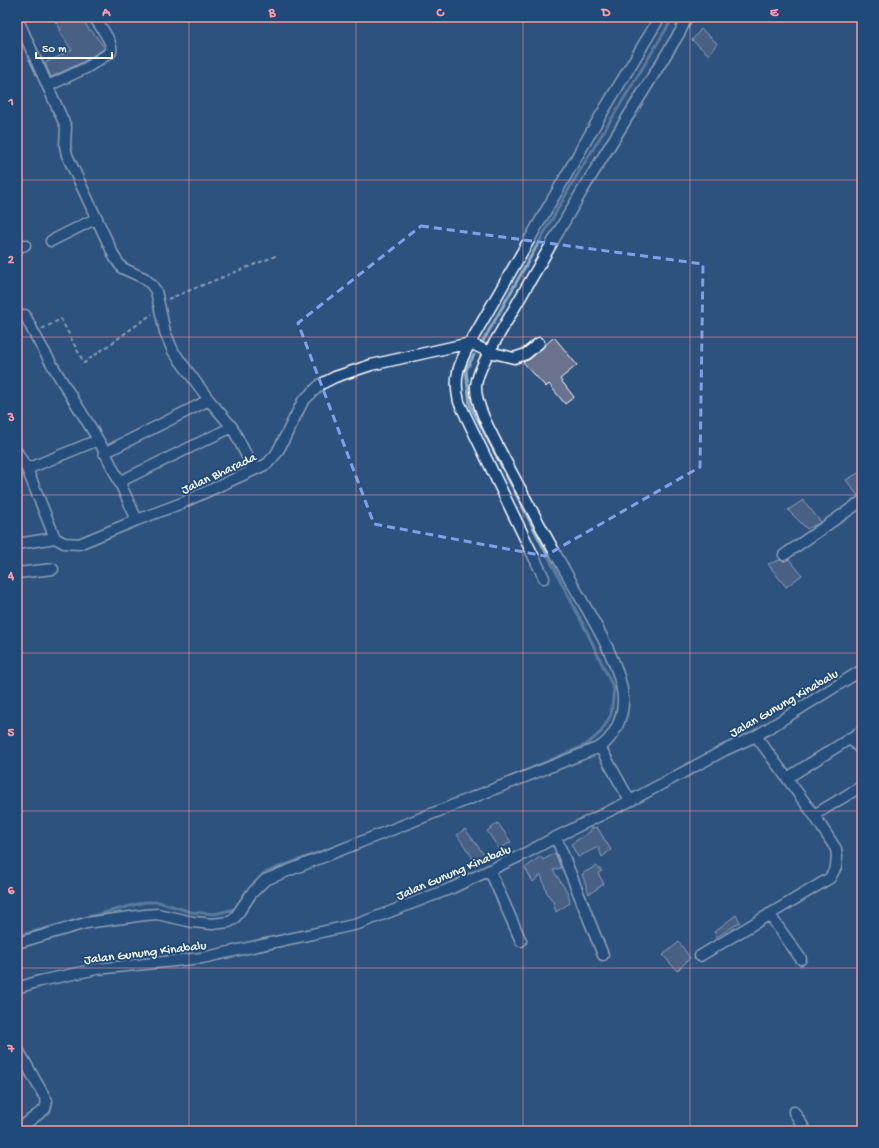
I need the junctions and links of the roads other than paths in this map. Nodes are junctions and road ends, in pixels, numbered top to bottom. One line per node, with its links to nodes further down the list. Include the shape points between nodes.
1 (94, 17): 5 (street, via 109,41 111,52 86,68)
2 (660, 17): 10 (street, via 598,120)
3 (687, 17): 11 (street)
4 (17, 18): 5 (street)
5 (48, 86): 6 (street, via 66,126 67,155)
6 (97, 218): 7 (street); 12 (street, via 122,268 144,278 156,291 165,332 173,350)
7 (51, 241)
8 (24, 315): 14 (street)
9 (539, 343): 11 (street, via 526,354 514,358)
10 (472, 344): 11 (street); 18 (street, Jalan Bharada, via 371,365 321,384 303,401 276,454 266,464); 27 (street, via 459,364 459,402)
11 (487, 351): 32 (street, via 476,385 483,415 604,642 619,677 623,697 620,718 612,736)
12 (209, 400): 13 (street); 16 (street)
13 (232, 427): 18 (street); 19 (street)
14 (98, 440): 16 (street); 17 (street)
15 (17, 452): 17 (street)
16 (104, 453): 19 (street)
17 (27, 469): 22 (street)
18 (254, 470): 21 (street, Jalan Bharada, via 182,503)
19 (120, 482): 21 (street)
20 (862, 501): 24 (street)
21 (137, 520): 22 (street, Jalan Bharada, via 80,544 64,543)
22 (55, 538): 23 (street, Jalan Bharada)
23 (17, 544)
24 (784, 555)
25 (53, 569): 26 (street)
26 (17, 573)
27 (544, 578)
28 (862, 670): 30 (street, Jalan Gunung Kinabalu)
29 (862, 731): 31 (street)
30 (756, 736): 34 (street); 36 (street, Jalan Gunung Kinabalu)
31 (850, 738): 33 (street); 34 (street)
32 (600, 748): 36 (street); 42 (street, via 265,880 229,922 212,924 157,914 145,915 86,923)
33 (862, 751)
34 (787, 778): 37 (street)
35 (862, 786): 37 (street)
36 (630, 800): 38 (street, Jalan Gunung Kinabalu)
37 (814, 816): 40 (street, via 836,849 835,871 830,878)
38 (556, 837): 39 (street, Jalan Gunung Kinabalu); 43 (street)
39 (490, 870): 41 (street); 46 (street, Jalan Gunung Kinabalu, via 452,888 358,924 202,958 97,969)
40 (770, 914): 44 (street); 45 (street)
41 (521, 941)
42 (17, 943)
43 (603, 955)
44 (700, 956)
45 (801, 960)
46 (17, 988)
47 (17, 1048): 49 (street, via 47,1105)
48 (794, 1112): 50 (street)
49 (17, 1128)
50 (806, 1131)

